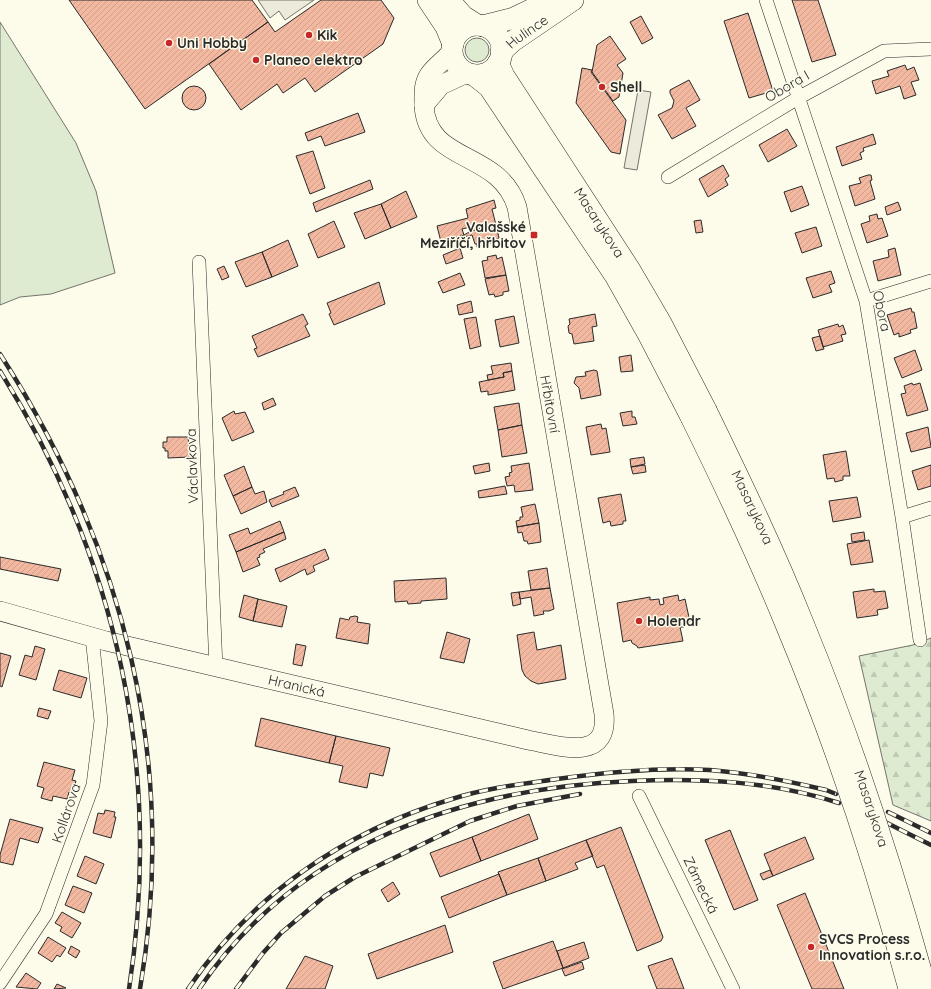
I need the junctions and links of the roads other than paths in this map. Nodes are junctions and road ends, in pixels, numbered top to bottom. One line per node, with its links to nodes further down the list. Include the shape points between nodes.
1 (428, 0): 7 (main road, via 446,27)
2 (449, 0): 6 (main road, via 464,16)
3 (551, 0): 6 (main road, Hulince, via 514,18)
4 (573, 0): 9 (main road, Hulince, via 513,41)
5 (766, 0): 11 (street, Obora)
6 (480, 26): 7 (main road, via 464,28 455,38); 9 (main road, via 491,30 497,36)
7 (452, 48): 10 (main road, via 456,64); 12 (street, Hřbitovní, via 428,76 424,89)
8 (931, 49): 11 (street, Obora I, via 884,51)
9 (500, 57): 10 (main road, via 488,72); 17 (main road, Masarykova, via 508,82 653,310)
10 (471, 74): 12 (street, via 441,85); 17 (main road, Masarykova, via 489,87 616,277 647,332)
11 (798, 98): 13 (street, Obora I); 16 (street, Obora)
12 (424, 105): 24 (street, Hřbitovní, via 427,123 436,138 478,162 498,177 510,191 517,207 604,714 602,733)
13 (668, 177)
14 (199, 262): 23 (street, Václavkova)
15 (931, 281): 16 (street)
16 (866, 301): 19 (street, Obora)
17 (699, 413): 28 (main road, Masarykova, bridge, via 824,722 867,846); 29 (main road, Masarykova, bridge, via 760,522 803,622 840,716 883,840)
18 (931, 508): 19 (street)
19 (902, 517): 22 (street, Obora)
20 (0, 610): 21 (street, Hranická)
21 (92, 637): 23 (street, Hranická); 26 (street, Kollárova, via 101,721 93,785 46,914)
22 (920, 640)
23 (216, 668): 24 (street, Hranická, via 560,746 578,748)
24 (595, 743)
25 (639, 796): 27 (street, Zámecká)
26 (0, 983)
27 (733, 989)
28 (909, 989)
29 (926, 989)

